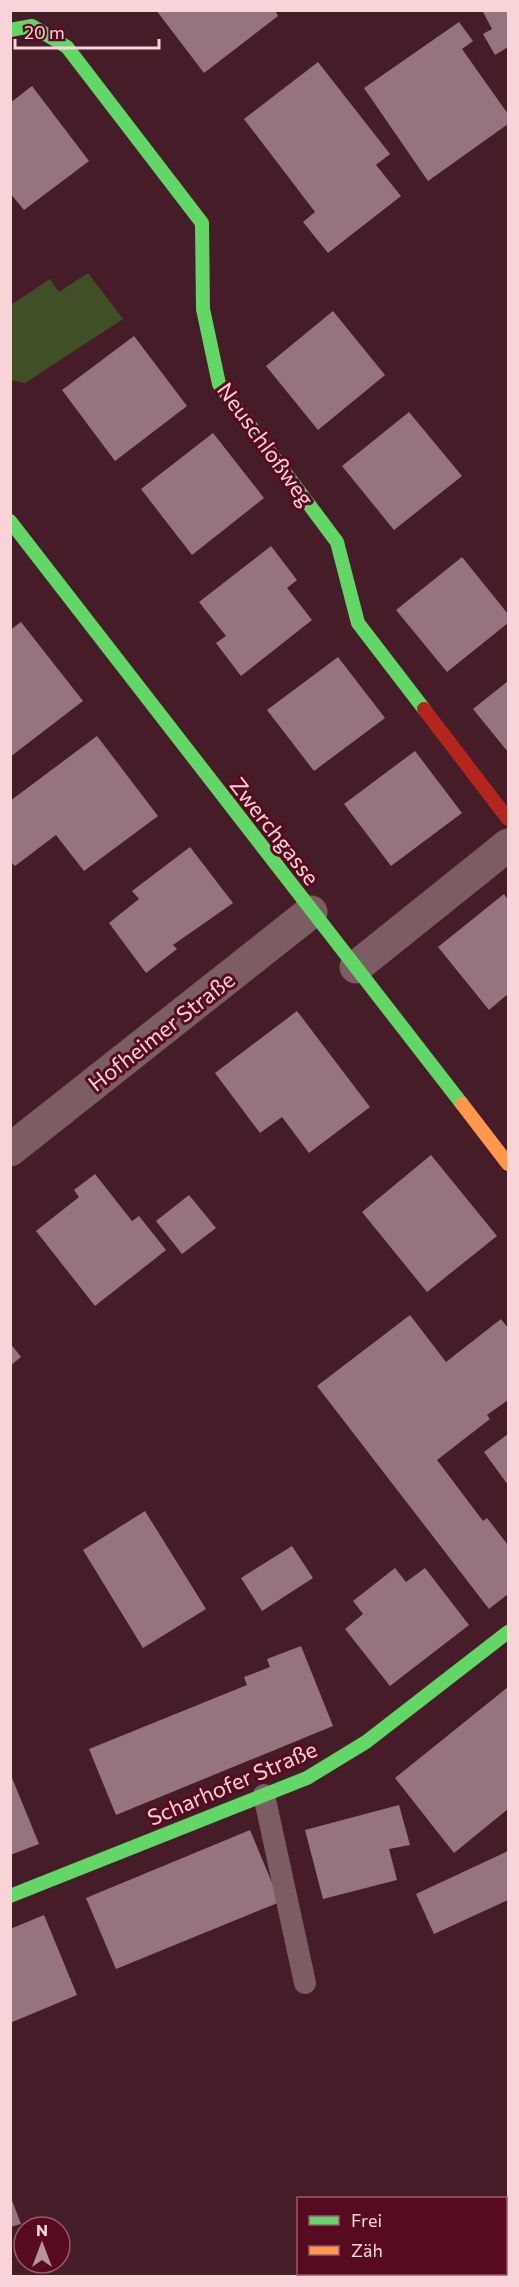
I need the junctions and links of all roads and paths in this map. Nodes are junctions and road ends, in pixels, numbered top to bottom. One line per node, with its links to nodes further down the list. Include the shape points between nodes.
1 (10, 30): 3 (street, Neuschloßweg, via 32,26 67,47 202,222 202,309 219,384 337,542 358,622)
2 (10, 521): 5 (street, Zwerchgasse)
3 (508, 819)
4 (508, 845): 6 (street)
5 (311, 912): 6 (street, Zwerchgasse); 7 (street, Hofheimer Straße)
6 (356, 967): 8 (street, Zwerchgasse)
7 (10, 1150)
8 (508, 1164)
9 (508, 1632): 10 (street, Scharhofer Straße, via 366,1742 307,1778)
10 (264, 1795): 11 (street, Scharhofer Straße); 12 (lane)
11 (10, 1896)
12 (305, 1983)

